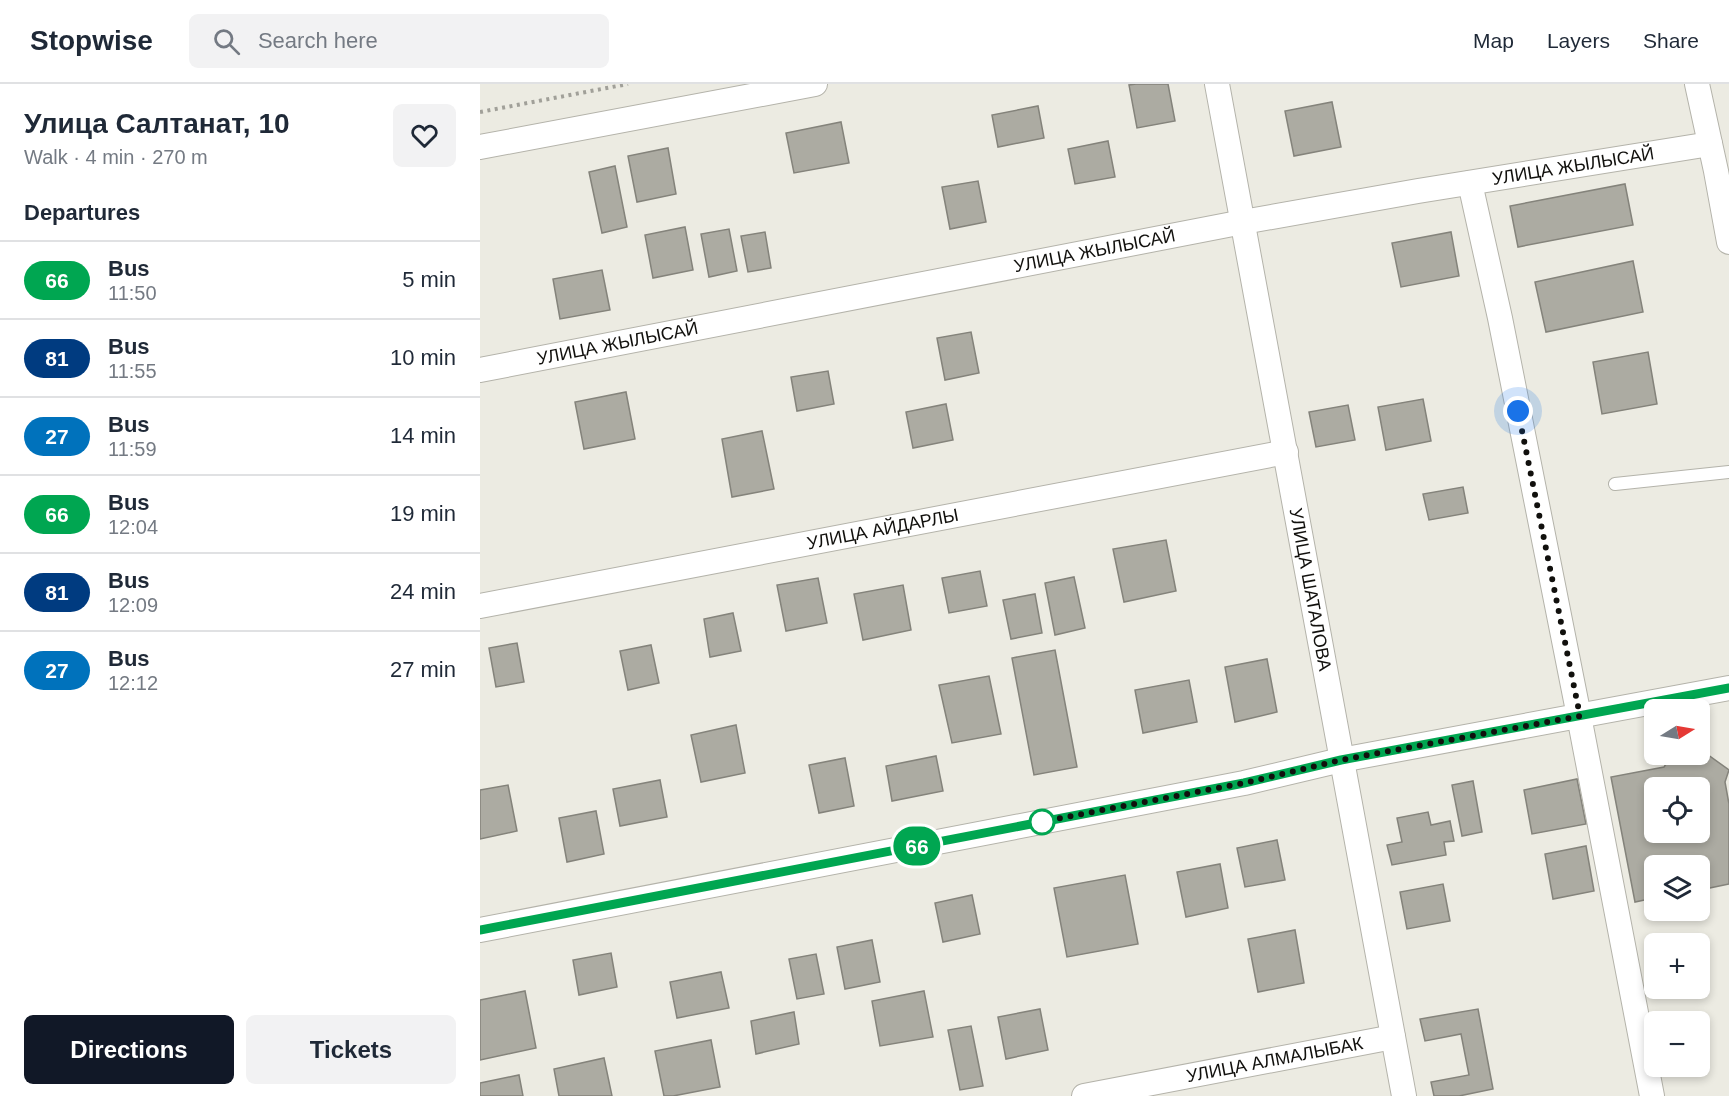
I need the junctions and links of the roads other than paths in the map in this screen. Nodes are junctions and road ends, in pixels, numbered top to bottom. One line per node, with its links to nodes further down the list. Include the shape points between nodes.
1 (815, 84): 5 (street)
2 (1217, 84): 7 (street, УЛИЦА ШАТАЛОВА)
3 (1697, 84): 4 (street)
4 (1710, 144): 6 (street, УЛИЦА ЖЫЛЫСАЙ); 8 (street)
5 (480, 147)
6 (1470, 183): 7 (street, УЛИЦА ЖЫЛЫСАЙ); 15 (street)
7 (1243, 222): 9 (street, УЛИЦА ЖЫЛЫСАЙ); 10 (street, УЛИЦА ШАТАЛОВА)
8 (1729, 242)
9 (480, 370)
10 (1286, 452): 13 (street, УЛИЦА АЙДАРЛЫ); 16 (street, УЛИЦА ШАТАЛОВА)
11 (1729, 472): 12 (lane)
12 (1615, 484)
13 (480, 606)
14 (1729, 688): 15 (street)
15 (1580, 716): 16 (street); 21 (street)
16 (1341, 760): 17 (street, via 1244,783); 18 (street, УЛИЦА ШАТАЛОВА)
17 (480, 930)
18 (1393, 1037): 19 (street, УЛИЦА АЛМАЛЫБАК); 20 (street, УЛИЦА ШАТАЛОВА)
19 (1084, 1096)
20 (1404, 1096)
21 (1652, 1096)

